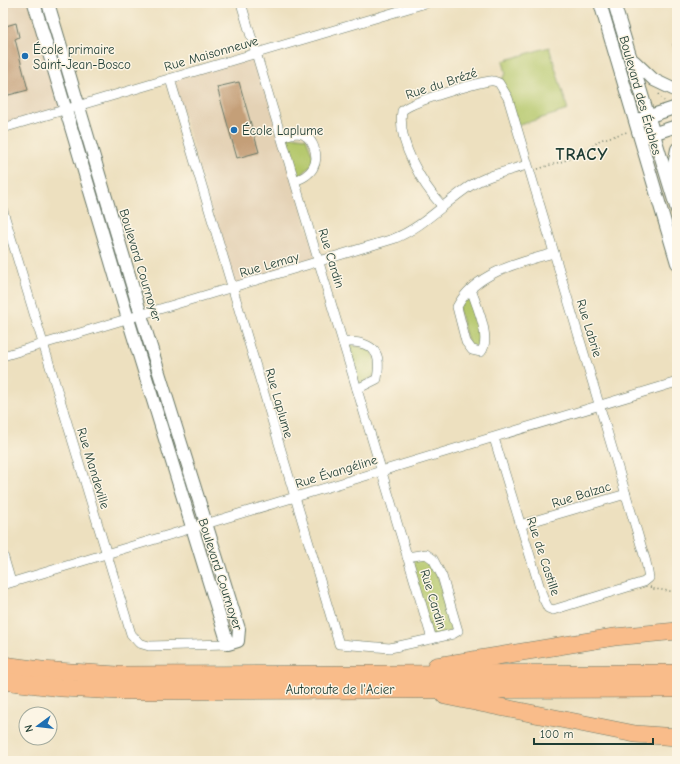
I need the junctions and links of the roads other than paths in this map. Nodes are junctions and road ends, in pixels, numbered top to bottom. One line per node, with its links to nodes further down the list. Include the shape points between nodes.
1 (34, 3): 14 (street, Boulevard Cournoyer)
2 (48, 3): 12 (street, Boulevard Cournoyer)
3 (241, 3): 7 (street, Rue Cardin)
4 (426, 3): 7 (street, Rue Maisonneuve)
5 (600, 3): 18 (street, Boulevard des Érables)
6 (619, 6): 8 (street, Boulevard des Érables)
7 (256, 53): 9 (street, Rue Maisonneuve); 20 (street, Rue Cardin)
8 (630, 53): 11 (street, via 646,74); 15 (street, Boulevard des Érables)
9 (170, 79): 12 (street, Rue Maisonneuve); 30 (street, Rue Laplume)
10 (499, 83): 22 (street, Rue Labrie, via 508,98); 25 (street, Rue du Brézé, via 489,81 436,96 410,104 402,111 402,127 410,156 421,178)
11 (677, 91)
12 (79, 106): 14 (street, Rue Maisonneuve); 32 (street, Boulevard Cournoyer)
13 (672, 107): 15 (street)
14 (66, 110): 17 (street, Rue Maisonneuve); 33 (street, Boulevard Cournoyer)
15 (649, 116): 18 (street); 19 (street, Boulevard des Érables)
16 (677, 126): 19 (street)
17 (3, 128)
18 (635, 130): 19 (street); 29 (street, Boulevard des Érables)
19 (654, 133): 24 (street, Boulevard des Érables)
20 (282, 137): 23 (street, Rue Cardin); 23 (street, via 302,134 314,147 316,161 312,169)
21 (677, 149): 24 (street, via 671,175)
22 (531, 168): 25 (street, Rue Lemay, via 477,182); 27 (street, Rue Labrie)
23 (295, 181): 28 (street, Rue Cardin)
24 (676, 204)
25 (442, 206): 28 (street, Rue Lemay, via 400,237)
26 (3, 211): 35 (street, Rue Mandeville)
27 (554, 253): 31 (street, via 507,268); 39 (street, Rue Labrie)
28 (320, 262): 30 (street, Rue Lemay); 34 (street, Rue Cardin)
29 (677, 263)
30 (232, 288): 32 (street, Rue Lemay); 43 (street, Rue Laplume)
31 (471, 289): 31 (street, via 486,335 481,352 468,347 457,307)
32 (141, 315): 33 (street, Rue Lemay); 44 (street, Boulevard Cournoyer)
33 (128, 319): 35 (street, Rue Lemay); 46 (street, Boulevard Cournoyer)
34 (343, 343): 38 (street, Rue Cardin); 38 (street, via 363,344 377,355 379,361 377,379)
35 (43, 344): 36 (street, Rue Lemay); 47 (street, Rue Mandeville)
36 (3, 356)
37 (677, 382): 39 (street, Rue Évangéline)
38 (357, 389): 41 (street, Rue Cardin)
39 (600, 406): 40 (street, Rue Évangéline); 42 (street, Rue Labrie)
40 (494, 438): 41 (street, Rue Évangéline); 45 (street, Rue de Castille)
41 (381, 471): 43 (street, Rue Évangéline); 49 (street, Rue Cardin)
42 (626, 494): 45 (street, Rue Balzac); 51 (street, Rue Labrie, via 646,562 649,578)
43 (294, 498): 44 (street, Rue Évangéline); 53 (street, Rue Laplume, via 339,644 390,648)
44 (206, 524): 46 (street, Rue Évangéline); 54 (street, Boulevard Cournoyer, via 239,629 238,641)
45 (520, 525): 51 (street, Rue de Castille, via 548,608 553,610)
46 (192, 528): 47 (street, Rue Évangéline); 54 (street, Boulevard Cournoyer)
47 (107, 554): 50 (street, Rue Évangéline); 54 (street, Rue Mandeville, via 131,634 139,643 149,646)
48 (3, 555): 50 (street)
49 (407, 557): 53 (street, Rue Cardin); 53 (street, Rue Cardin, via 422,554 430,556 436,562 442,576 458,632)
50 (7, 583)
51 (646, 583)
52 (677, 631): 59 (highway, via 614,638)
53 (432, 639)
54 (228, 644)
55 (3, 658): 57 (highway)
56 (3, 665): 57 (highway, Autoroute de l'Acier)
57 (41, 670): 59 (highway, Autoroute de l'Acier, via 117,675)
58 (677, 673): 59 (highway, Autoroute de l'Acier)
59 (396, 674)
60 (3, 681): 61 (highway, Autoroute de l'Acier, via 56,688 100,690)
61 (413, 689): 62 (highway, Autoroute de l'Acier); 63 (highway, via 615,731)
62 (677, 689)
63 (677, 737)

